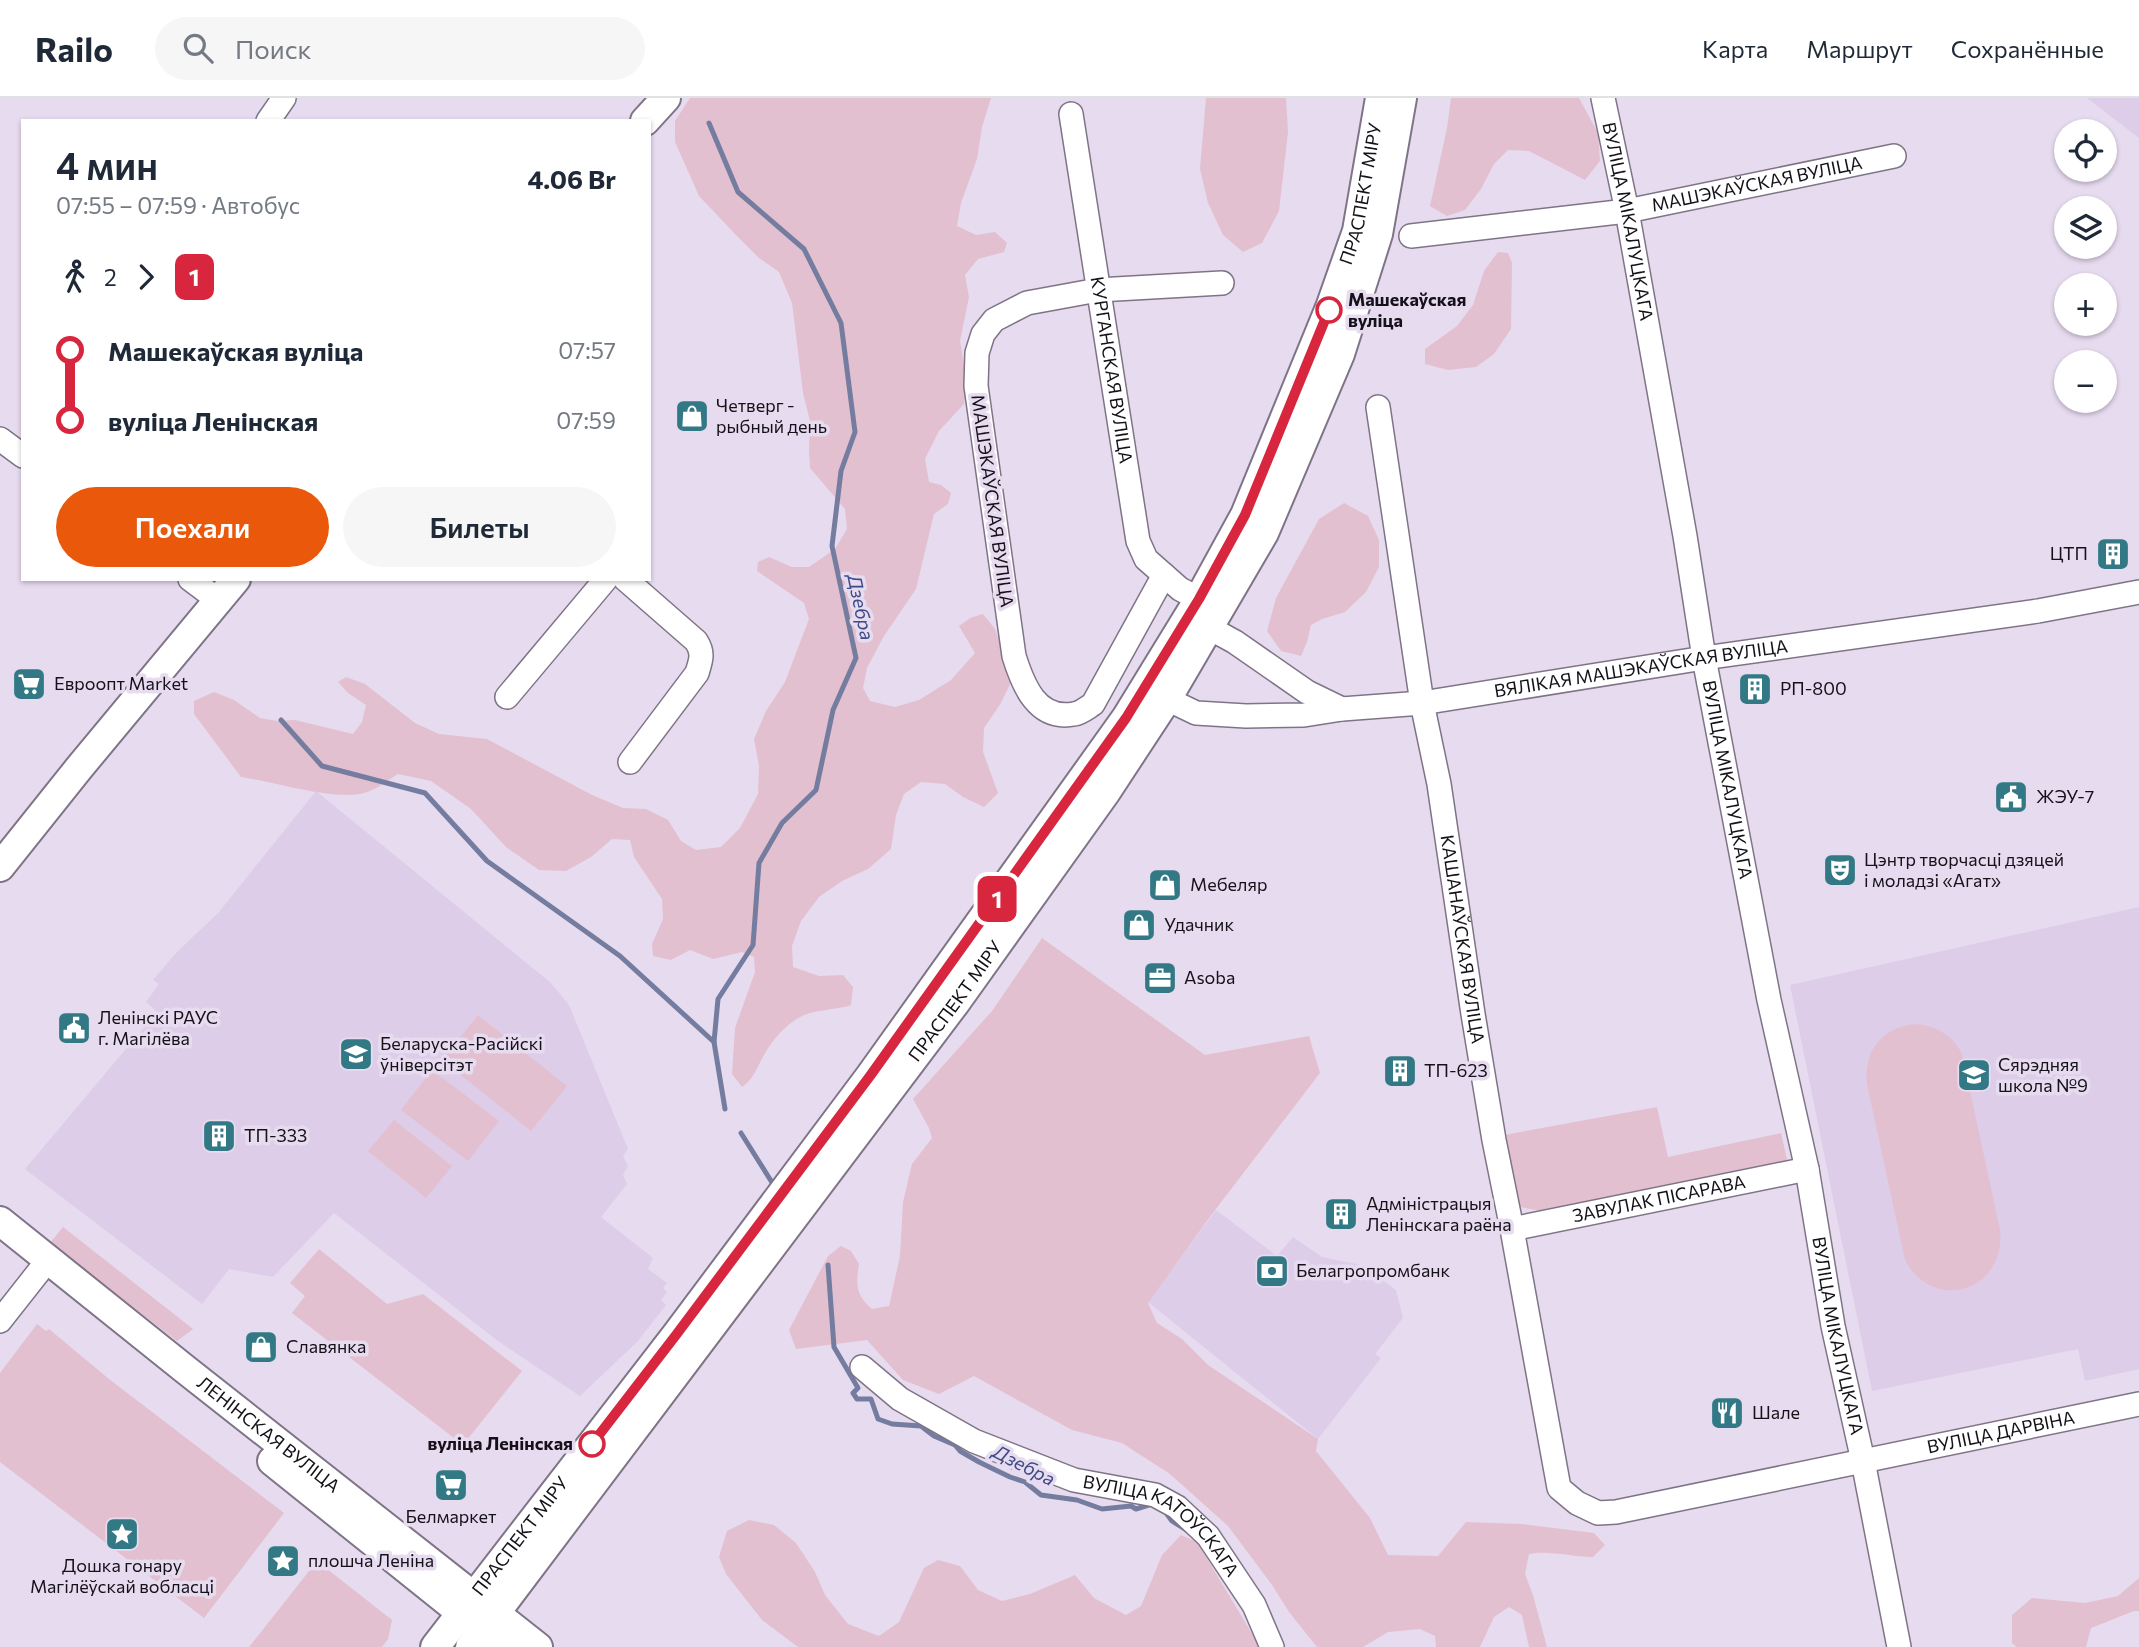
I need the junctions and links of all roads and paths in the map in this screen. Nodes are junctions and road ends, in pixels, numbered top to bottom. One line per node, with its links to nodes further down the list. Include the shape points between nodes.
1 (284, 98): 7 (street)
2 (666, 98): 8 (main road)
3 (1380, 98): 23 (main road, ПРАСПЕКТ МІРУ, via 1357,231 1245,515)
4 (1402, 98): 23 (main road, ПРАСПЕКТ МІРУ, via 1378,234 1340,354 1264,533)
5 (1603, 98): 10 (street, ВУЛІЦА МІКАЛУЦКАГА)
6 (1071, 114): 13 (street, КУРГАНСКАЯ ВУЛІЦА)
7 (269, 119)
8 (647, 119)
9 (1894, 156): 10 (street, МАШЭКАЎСКАЯ ВУЛІЦА)
10 (1627, 211): 11 (street, МАШЭКАЎСКАЯ ВУЛІЦА); 24 (street, ВУЛІЦА МІКАЛУЦКАГА)
11 (1411, 236)
12 (1222, 283): 13 (street, МАШЭКАЎСКАЯ ВУЛІЦА)
13 (1098, 290): 17 (street, КУРГАНСКАЯ ВУЛІЦА, via 1138,541 1146,559); 17 (street, МАШЭКАЎСКАЯ ВУЛІЦА, via 1027,303 994,320 977,353 976,386 1014,656 1020,676 1043,709 1076,714 1093,704)
14 (1378, 407): 28 (street, КАШАНАЎСКАЯ ВУЛІЦА)
15 (0, 439): 16 (street)
16 (21, 455)
17 (1164, 575): 23 (street, КУРГАНСКАЯ ВУЛІЦА)
18 (197, 581): 21 (street)
19 (604, 581): 26 (street)
20 (627, 581): 29 (street, via 696,641 702,657 697,673)
21 (227, 589): 30 (main road)
22 (2139, 592): 24 (street, ВЯЛІКАЯ МАШЭКАЎСКАЯ ВУЛІЦА)
23 (1199, 615): 25 (main road, ПРАСПЕКТ МІРУ); 27 (street, КУРГАНСКАЯ ВУЛІЦА)
24 (1704, 659): 28 (street, ВЯЛІКАЯ МАШЭКАЎСКАЯ ВУЛІЦА); 31 (street, ВУЛІЦА МІКАЛУЦКАГА, via 1769,1000)
25 (1157, 692): 27 (street, ВЯЛІКАЯ МАШЭКАЎСКАЯ ВУЛІЦА, via 1196,713 1246,716); 37 (main road, ПРАСПЕКТ МІРУ, via 1118,729 880,1083)
26 (508, 697)
27 (1305, 703): 28 (street, ВЯЛІКАЯ МАШЭКАЎСКАЯ ВУЛІЦА, via 1342,709)
28 (1422, 703): 33 (street, КАШАНАЎСКАЯ ВУЛІЦА)
29 (630, 762)
30 (0, 867)
31 (1807, 1169): 33 (street, ЗАВУЛАК ПІСАРАВА); 40 (street, ВУЛІЦА МІКАЛУЦКАГА, via 1833,1326)
32 (0, 1221): 35 (main road, ЛЕНІНСКАЯ ВУЛІЦА)
33 (1512, 1229): 41 (street, КАШАНАЎСКАЯ ВУЛІЦА, via 1559,1488 1598,1513)
34 (0, 1242): 35 (main road, ЛЕНІНСКАЯ ВУЛІЦА)
35 (43, 1267): 36 (street); 42 (main road, ЛЕНІНСКАЯ ВУЛІЦА)
36 (0, 1321)
37 (686, 1342): 42 (main road, ПРАСПЕКТ МІРУ); 43 (main road, ПРАСПЕКТ МІРУ)
38 (862, 1367): 46 (street, ВУЛІЦА КАТОЎСКАГА, via 900,1398 974,1441 1074,1480 1155,1495 1177,1507 1208,1536 1254,1605)
39 (2139, 1404): 40 (street, ВУЛІЦА ДАРВІНА)
40 (1863, 1461): 41 (street, ВУЛІЦА ДАРВІНА); 47 (street)
41 (1616, 1513)
42 (467, 1604): 43 (main road, ЛЕНІНСКАЯ ВУЛІЦА); 44 (main road, ПРАСПЕКТ МІРУ)
43 (488, 1634): 45 (main road, ЛЕНІНСКАЯ ВУЛІЦА)
44 (435, 1647)
45 (538, 1647)
46 (1272, 1647)
47 (1899, 1647)

